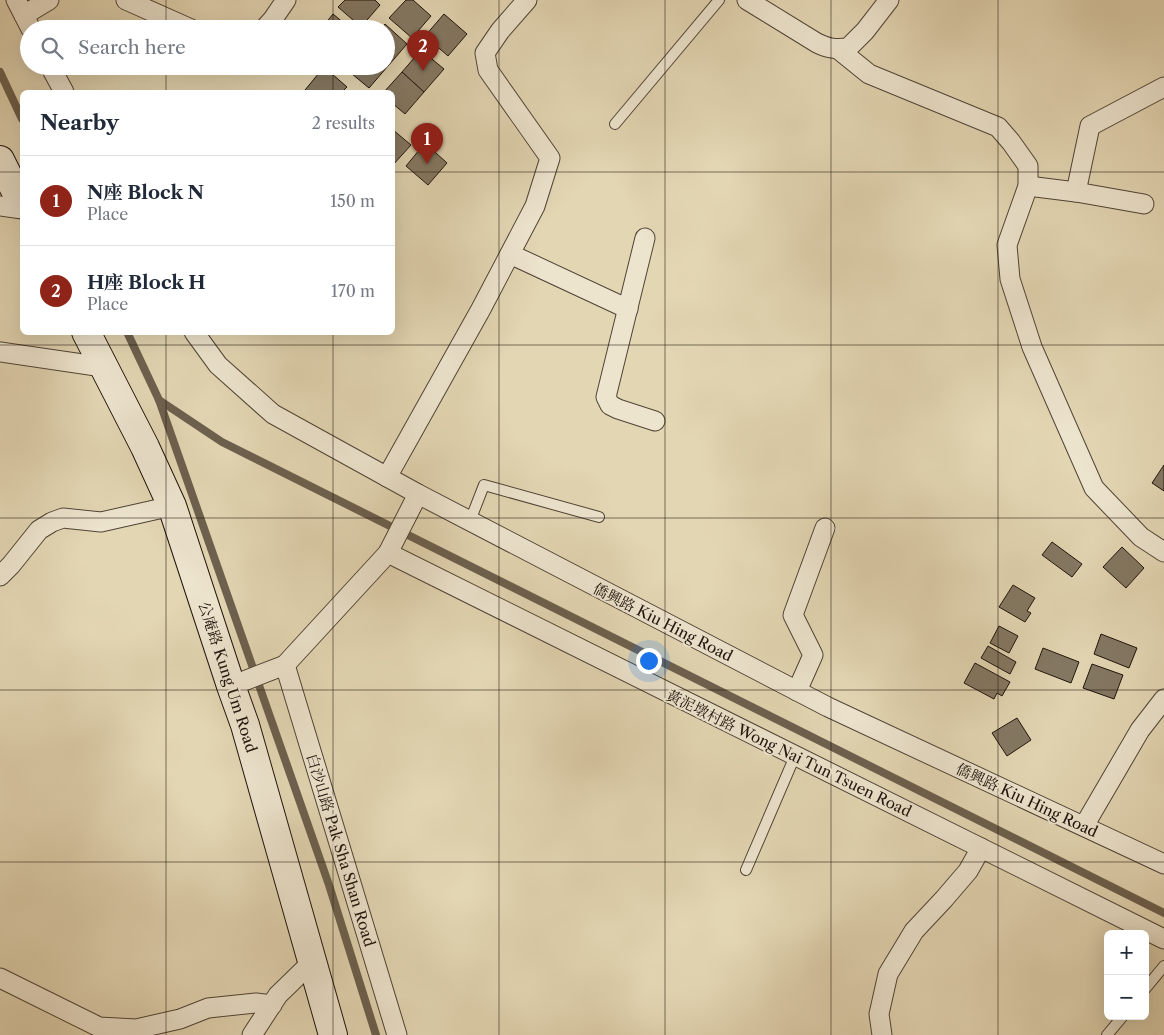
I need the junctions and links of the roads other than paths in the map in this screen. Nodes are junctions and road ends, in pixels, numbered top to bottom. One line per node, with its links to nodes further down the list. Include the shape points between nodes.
1 (49, 0): 8 (street)
2 (126, 0): 9 (street)
3 (286, 0): 10 (street)
4 (527, 0): 24 (street, via 485,54 488,70 550,158 535,206)
5 (719, 0): 15 (lane)
6 (747, 0): 11 (street, via 817,43)
7 (889, 0): 11 (street, via 848,48)
8 (24, 15)
9 (171, 20)
10 (271, 20)
11 (838, 48): 17 (street, via 869,74 998,128 1028,166)
12 (55, 75): 14 (street)
13 (1164, 87): 18 (street, via 1090,126)
14 (63, 90)
15 (615, 124)
16 (0, 160): 19 (street)
17 (1028, 186): 18 (street); 37 (street, via 1007,245 1010,279 1032,347 1094,488 1141,537)
18 (1076, 192): 20 (street)
19 (20, 200)
20 (1144, 204)
21 (0, 206): 22 (street)
22 (20, 208)
23 (645, 238): 25 (street)
24 (510, 254): 25 (street); 31 (street)
25 (628, 309): 30 (street, via 606,397 610,405 618,409)
26 (87, 335): 29 (street, 公庵路 Kung Um Road)
27 (196, 335): 31 (street, 僑興路 Kiu Hing Road, via 218,365 273,414)
28 (0, 352): 29 (street)
29 (103, 367): 33 (street, 公庵路 Kung Um Road)
30 (655, 421)
31 (387, 477): 32 (street, 僑興路 Kiu Hing Road)
32 (418, 494): 35 (street, 僑興路 Kiu Hing Road); 38 (street)
33 (172, 506): 39 (street, via 101,522 63,518 39,530); 41 (street, 公庵路 Kung Um Road)
34 (599, 517): 35 (lane, via 484,485)
35 (470, 521): 42 (street, 僑興路 Kiu Hing Road)
36 (825, 528): 42 (street, via 793,615 813,655)
37 (1164, 552)
38 (388, 553): 40 (street); 44 (street, 黃泥墩村路 Wong Nai Tun Tsuen Road)
39 (4, 567)
40 (285, 665): 41 (street); 58 (street, 白沙山路 Pak Sha Shan Road)
41 (231, 686): 50 (street, 公庵路 Kung Um Road)
42 (797, 691): 45 (street, 僑興路 Kiu Hing Road)
43 (1164, 699): 45 (street, via 1140,730)
44 (795, 756): 46 (street, 黃泥墩村路 Wong Nai Tun Tsuen Road); 48 (lane)
45 (1084, 826): 47 (street, 僑興路 Kiu Hing Road)
46 (981, 848): 49 (street, 黃泥墩村路 Wong Nai Tun Tsuen Road); 59 (street, via 968,871 914,931 888,974 879,1014)
47 (1164, 864)
48 (746, 870)
49 (1164, 939)
50 (312, 962): 54 (street); 57 (street, 公庵路 Kung Um Road)
51 (1164, 966): 53 (lane)
52 (0, 978): 54 (street, via 100,1027 136,1029 180,1019 208,1008 256,1003)
53 (1149, 984)
54 (272, 1005): 56 (street)
55 (1120, 1020): 60 (lane)
56 (252, 1035)
57 (333, 1035)
58 (397, 1035)
59 (882, 1035)
60 (1108, 1035)

